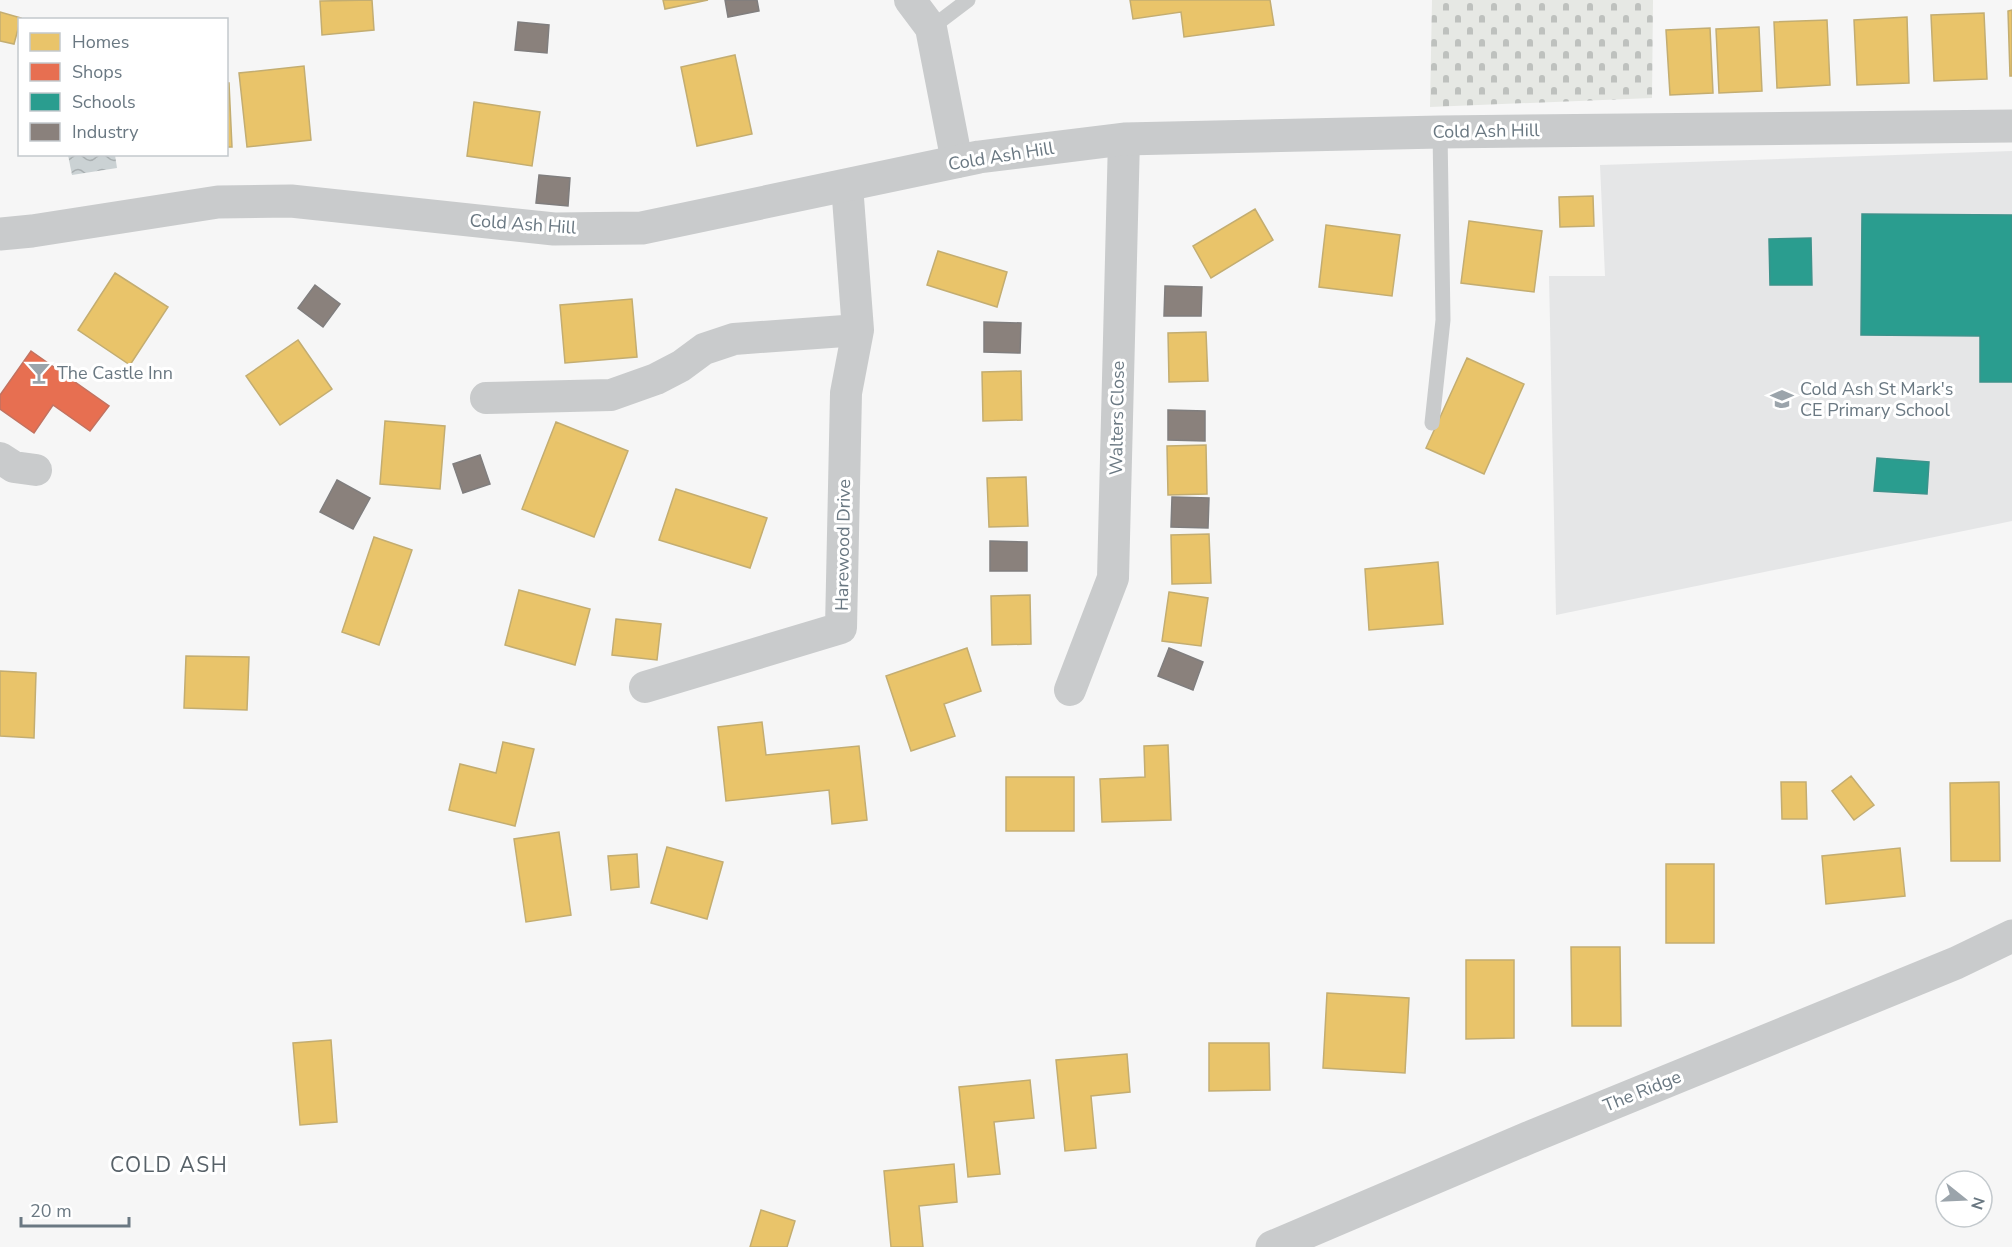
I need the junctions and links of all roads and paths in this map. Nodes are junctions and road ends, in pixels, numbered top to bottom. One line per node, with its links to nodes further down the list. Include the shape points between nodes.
1 (910, 0): 3 (street)
2 (968, 0): 3 (lane)
3 (931, 28): 7 (street)
4 (2012, 126): 5 (street, Cold Ash Hill)
5 (1440, 132): 6 (street, Cold Ash Hill); 12 (lane, via 1443,320)
6 (1124, 139): 7 (street, Cold Ash Hill); 16 (street, Walters Close, via 1113,578)
7 (957, 162): 8 (street, Cold Ash Hill)
8 (847, 185): 9 (street, Cold Ash Hill, via 642,228 554,229 270,201 218,202); 10 (street, Harewood Drive)
9 (0, 234)
10 (858, 330): 11 (street, via 734,339 704,349 656,379 611,394); 15 (street, Harewood Drive, via 846,393 841,628)
11 (486, 398)
12 (1432, 423)
13 (0, 458): 14 (street, via 14,467)
14 (36, 470)
15 (645, 687)
16 (1070, 690)
17 (2012, 936): 18 (street, The Ridge, via 1956,963)
18 (1272, 1247)

